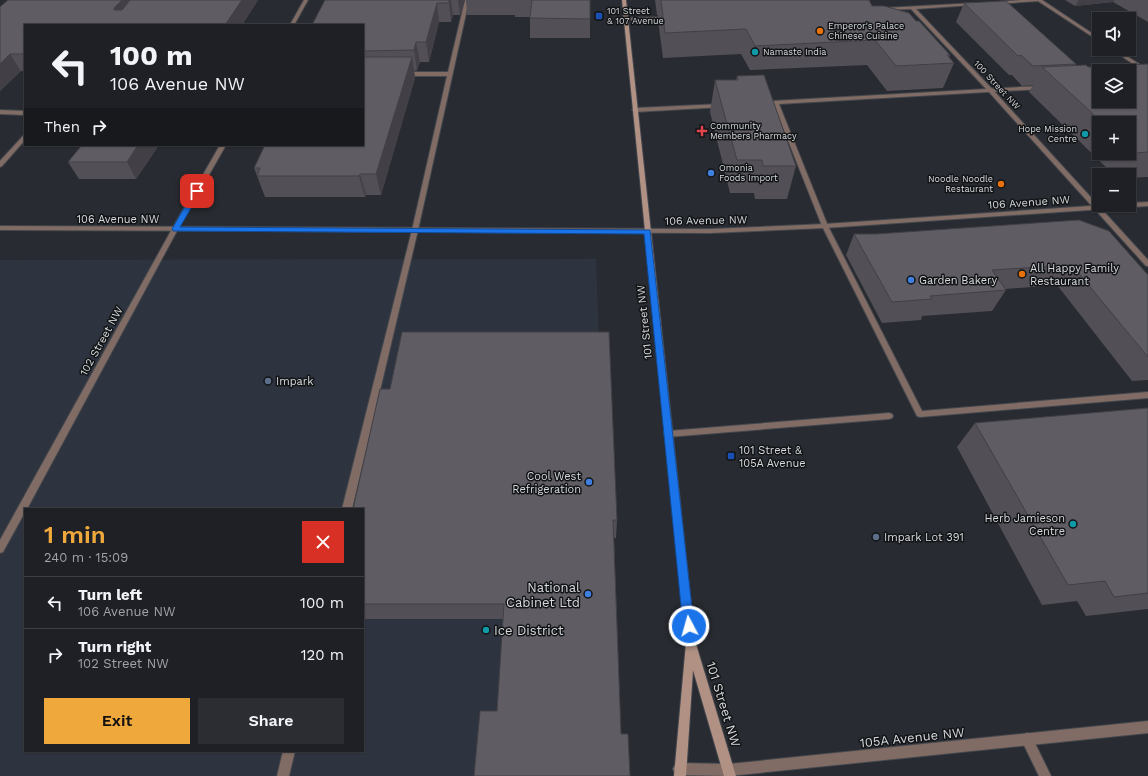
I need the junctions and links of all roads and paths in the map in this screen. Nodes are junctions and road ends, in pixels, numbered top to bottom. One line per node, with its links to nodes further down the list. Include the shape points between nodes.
1 (306, 0): 11 (street)
2 (467, 0): 16 (street)
3 (624, 0): 10 (main road, 101 Street NW)
4 (975, 0): 7 (street, via 980,4)
5 (1040, 0): 6 (street); 12 (street)
6 (987, 4)
7 (913, 8): 8 (street); 18 (street, 100 Street NW)
8 (877, 9)
9 (678, 17): 10 (street)
10 (626, 19): 22 (main road, 101 Street NW)
11 (293, 24)
12 (1092, 35)
13 (1124, 56): 14 (street)
14 (1148, 72)
15 (395, 74): 16 (street)
16 (451, 74): 36 (street)
17 (1045, 88): 18 (street)
18 (992, 91): 20 (street); 28 (street, 100 Street NW)
19 (768, 103): 20 (street)
20 (776, 103): 33 (street)
21 (730, 105): 22 (street)
22 (635, 110): 37 (main road, 101 Street NW)
23 (0, 112): 24 (street)
24 (24, 113)
25 (24, 138): 27 (street)
26 (222, 146): 35 (street, 102 Street NW)
27 (0, 165)
28 (1092, 200)
29 (1148, 204): 30 (street, 106 Avenue NW)
30 (1136, 205)
31 (1092, 207): 33 (street, 106 Avenue NW)
32 (1102, 212): 38 (street, 100 Street NW)
33 (825, 226): 37 (street, 106 Avenue NW); 39 (street, via 920,414)
34 (0, 228): 35 (street, 106 Avenue NW)
35 (175, 229): 36 (street, 106 Avenue NW); 43 (street, 102 Street NW)
36 (415, 230): 37 (street, 106 Avenue NW); 42 (street)
37 (647, 231): 41 (main road, 101 Street NW)
38 (1148, 264)
39 (1148, 395)
40 (889, 416): 41 (street)
41 (668, 434): 44 (main road, 101 Street NW)
42 (347, 508)
43 (0, 549)
44 (690, 641): 48 (main road, 101 Street NW); 49 (main road, 101 Street NW)
45 (1148, 726): 46 (street, 105A Avenue NW)
46 (1027, 739): 49 (street, 105A Avenue NW); 51 (street)
47 (288, 752): 50 (street)
48 (680, 773): 49 (street, 105A Avenue NW)
49 (730, 773)
50 (282, 776)
51 (1045, 776)

